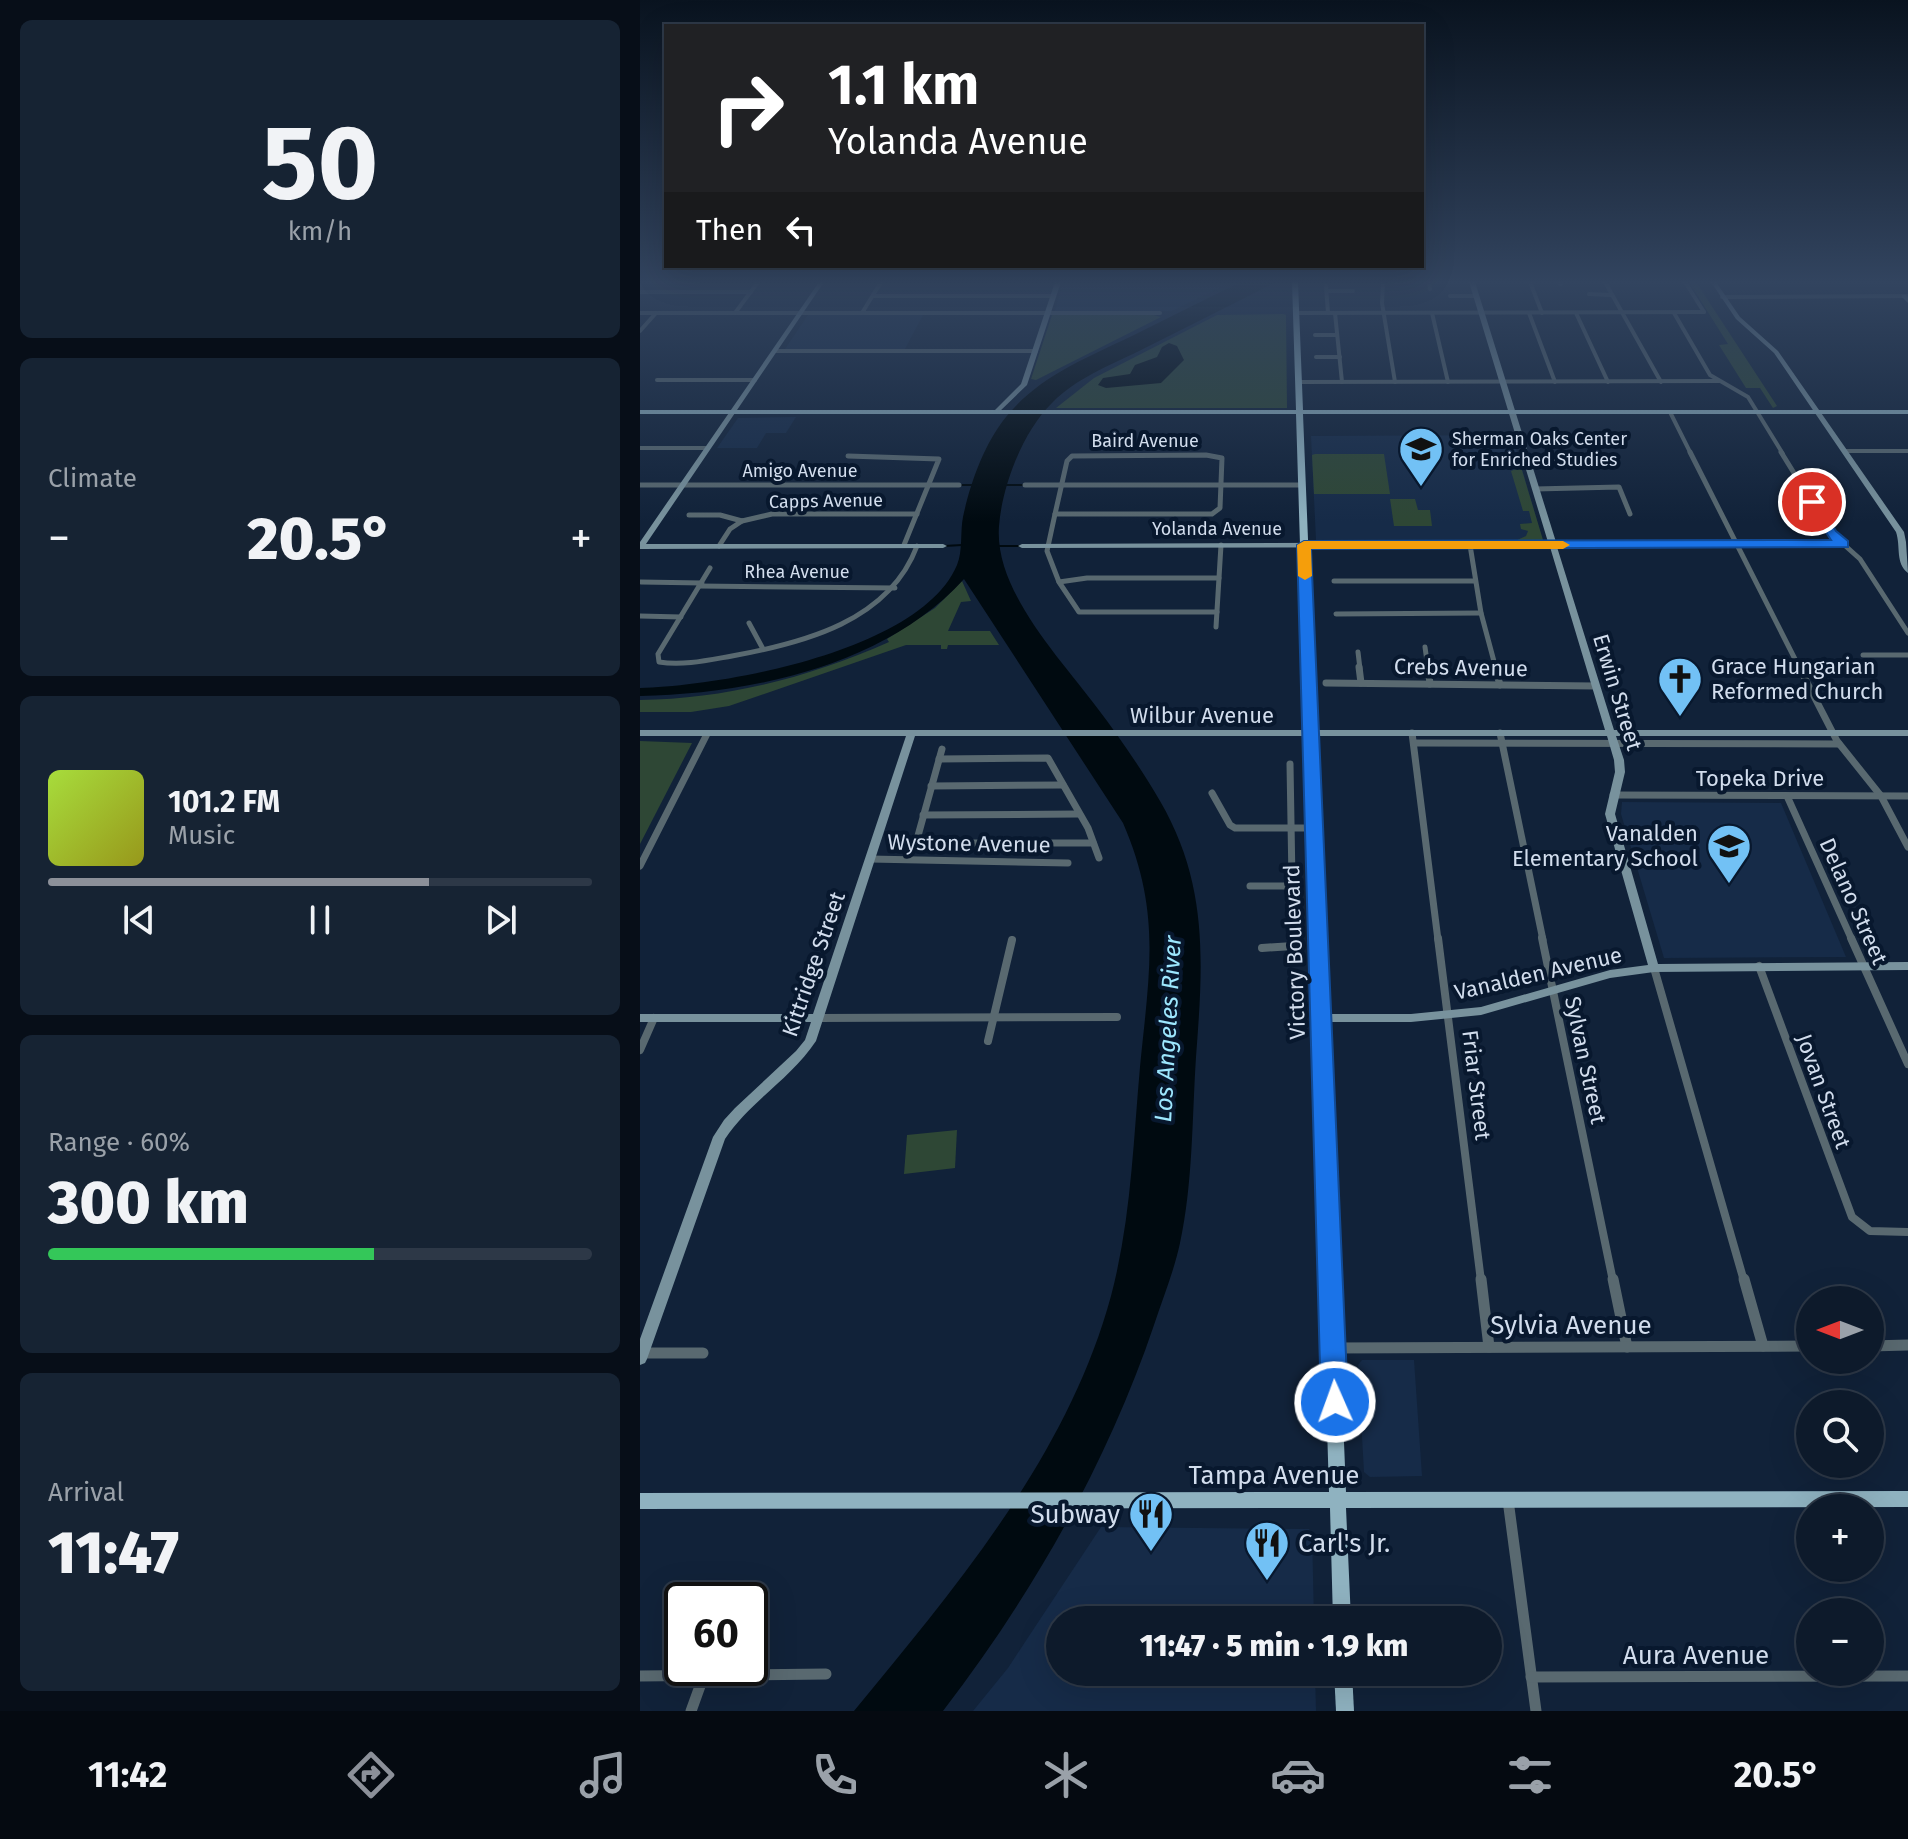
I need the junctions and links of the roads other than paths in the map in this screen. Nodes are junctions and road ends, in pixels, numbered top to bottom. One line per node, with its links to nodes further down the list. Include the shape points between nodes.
1 (768, 362): 14 (street)
2 (1032, 362): 26 (street, via 1024,385)
3 (1297, 362): 16 (main road, Victory Boulevard)
4 (1340, 362): 17 (street)
5 (1392, 362): 18 (street)
6 (1443, 362): 19 (street)
7 (1496, 362): 20 (street, Erwin Street)
8 (1547, 362): 21 (street)
9 (1599, 362): 22 (street)
10 (1651, 362): 23 (street)
11 (1702, 362): 15 (street)
12 (1782, 362): 31 (street)
13 (657, 380): 14 (street)
14 (755, 380): 25 (street)
15 (1719, 381): 23 (street); 30 (street, via 1743,393)
16 (1298, 382): 17 (street); 27 (main road, Victory Boulevard)
17 (1342, 382): 18 (street)
18 (1395, 382): 19 (street)
19 (1448, 382): 20 (street)
20 (1502, 382): 21 (street); 28 (street, Erwin Street)
21 (1555, 382): 22 (street)
22 (1608, 382): 23 (street)
23 (1661, 382)
24 (640, 412): 25 (main road)
25 (733, 412): 26 (main road); 34 (street)
26 (999, 412): 27 (main road)
27 (1299, 412): 28 (main road); 47 (main road, Victory Boulevard)
28 (1512, 412): 29 (main road); 39 (street, Erwin Street)
29 (1670, 412): 30 (main road); 61 (street)
30 (1757, 412): 31 (main road); 54 (street, via 1831,533)
31 (1816, 412): 32 (main road); 35 (street)
32 (1908, 412)
33 (640, 448): 34 (street)
34 (708, 448): 41 (street)
35 (1844, 451): 36 (street); 67 (street, via 1901,534)
36 (1908, 451)
37 (848, 456): 42 (street, via 936,458 939,462)
38 (1560, 458): 39 (street)
39 (1526, 459): 48 (street, Erwin Street)
40 (640, 485): 41 (street, Amigo Avenue)
41 (682, 485): 42 (street, Amigo Avenue); 62 (street)
42 (928, 485): 43 (street, Amigo Avenue); 49 (street)
43 (959, 485)
44 (1025, 485): 45 (street)
45 (1062, 485): 46 (street); 46 (street, Baird Avenue, via 1072,456 1218,456 1223,460); 50 (street)
46 (1221, 485): 47 (street); 50 (street, via 1220,508 1215,512)
47 (1302, 485): 58 (main road, Victory Boulevard)
48 (1535, 489): 51 (street, via 1619,487); 60 (street, Erwin Street)
49 (917, 514): 53 (street, Capps Avenue, via 772,514); 55 (street)
50 (1055, 514): 56 (street)
51 (1630, 514)
52 (689, 515): 53 (street, Capps Avenue)
53 (742, 521): 63 (street)
54 (1843, 544): 61 (street, Yolanda Avenue); 84 (street, via 1860,559)
55 (904, 545): 63 (street); 64 (street)
56 (1047, 545): 57 (street, Yolanda Avenue); 66 (street, Yolanda Avenue); 74 (street)
57 (1221, 545): 58 (street, Yolanda Avenue); 70 (street)
58 (1304, 545): 59 (street, Yolanda Avenue); 97 (main road, Victory Boulevard)
59 (1470, 545): 60 (street, Yolanda Avenue); 72 (street)
60 (1552, 545): 61 (street, Yolanda Avenue); 94 (street, Erwin Street)
61 (1738, 545): 99 (street)
62 (640, 546): 63 (street)
63 (719, 546)
64 (917, 546): 65 (street); 76 (street)
65 (943, 546)
66 (1022, 546)
67 (1904, 556): 69 (street)
68 (710, 568): 75 (street)
69 (1908, 571)
70 (1219, 578): 74 (street); 77 (street)
71 (1334, 581): 72 (street)
72 (1474, 581): 78 (street)
73 (641, 582): 75 (street, Rhea Avenue)
74 (1059, 582): 77 (street, via 1079,612)
75 (700, 584): 76 (street, Rhea Avenue); 81 (street)
76 (895, 588): 86 (street, via 838,624)
77 (1217, 612): 83 (street)
78 (1481, 613): 79 (street); 93 (street)
79 (1336, 614)
80 (640, 616): 81 (street)
81 (681, 617): 86 (street, via 658,654 659,662)
82 (749, 623): 86 (street)
83 (1216, 627)
84 (1908, 633)
85 (1425, 647): 92 (street)
86 (763, 649)
87 (1358, 652): 91 (street)
88 (1863, 655): 89 (street)
89 (1908, 655)
90 (1326, 683): 91 (street, Crebs Avenue)
91 (1361, 683): 92 (street, Crebs Avenue)
92 (1430, 684): 93 (street, Crebs Avenue)
93 (1500, 685): 94 (street, Crebs Avenue)
94 (1595, 686): 103 (street, Erwin Street)
95 (640, 733): 101 (street, Wilbur Avenue)
96 (911, 733): 97 (street, Wilbur Avenue); 101 (street, Wilbur Avenue); 123 (street, Kittridge Street)
97 (1310, 733): 102 (street, Wilbur Avenue); 119 (main road, Victory Boulevard)
98 (1500, 733): 102 (street, Wilbur Avenue); 103 (street, Wilbur Avenue); 104 (street, Sylvan Street)
99 (1833, 733): 100 (street, Wilbur Avenue); 103 (street, Wilbur Avenue); 105 (street)
100 (1908, 733)
101 (707, 734): 125 (street)
102 (1413, 738): 104 (street, Wilbur Avenue); 135 (street, Friar Street)
103 (1612, 738): 104 (street, Wilbur Avenue); 105 (street, Wilbur Avenue); 112 (street, Erwin Street, via 1620,766)
104 (1502, 744): 134 (street, Sylvan Street)
105 (1839, 744): 114 (street)
106 (942, 749): 107 (street)
107 (939, 759): 109 (street, via 1048,758); 110 (street)
108 (1290, 764): 118 (street, Victory Boulevard)
109 (1063, 785): 110 (street); 116 (street)
110 (931, 786): 117 (street)
111 (1212, 793): 118 (street, via 1235,828)
112 (1613, 795): 113 (street, Topeka Drive); 133 (street, Erwin Street, via 1610,814)
113 (1787, 796): 114 (street, Topeka Drive); 131 (street, Delano Street)
114 (1881, 796): 115 (street, Topeka Drive); 121 (street)
115 (1908, 796)
116 (1079, 814): 117 (street); 120 (street)
117 (923, 815): 120 (street, via 916,843)
118 (1291, 828): 119 (street); 127 (street, Victory Boulevard)
119 (1314, 828): 141 (main road, Victory Boulevard)
120 (1093, 843): 122 (street)
121 (1908, 847)
122 (1099, 858)
123 (870, 859): 124 (street, Wystone Avenue); 139 (street, Kittridge Street)
124 (1068, 863)
125 (640, 866)
126 (1250, 886): 127 (street)
127 (1292, 886): 129 (street, Victory Boulevard, via 1293,946)
128 (1012, 940): 140 (street)
129 (1262, 948)
130 (1759, 966): 131 (street, Vanalden Avenue); 133 (street, Vanalden Avenue); 145 (street, Jovan Street, via 1852,1217 1872,1232)
131 (1864, 966): 132 (street, Vanalden Avenue); 144 (street, Delano Street)
132 (1908, 966)
133 (1654, 968): 134 (street, Vanalden Avenue); 147 (street, Erwin Street)
134 (1553, 991): 135 (street, Vanalden Avenue); 151 (street, Sylvan Street)
135 (1448, 1015): 141 (street, Vanalden Avenue); 150 (street, Friar Street)
136 (1117, 1017): 140 (street)
137 (640, 1018): 138 (street)
138 (654, 1018): 139 (street); 143 (street)
139 (818, 1018): 140 (street); 154 (street, Kittridge Street, via 801,1055 742,1107 719,1137)
140 (993, 1018): 142 (street)
141 (1320, 1018): 152 (main road, Victory Boulevard)
142 (988, 1041)
143 (640, 1050)
144 (1908, 1064)
145 (1908, 1232)
146 (1908, 1345): 149 (street)
147 (1763, 1346): 148 (street, Sylvia Avenue); 151 (street, Sylvia Avenue)
148 (1796, 1346)
149 (1884, 1346)
150 (1489, 1347): 151 (street, Sylvia Avenue); 152 (street, Sylvia Avenue)
151 (1627, 1347)
152 (1333, 1348): 156 (main road, Victory Boulevard)
153 (703, 1353): 154 (street)
154 (641, 1355)
155 (1908, 1499): 157 (main road, Tampa Avenue)
156 (1337, 1500): 157 (main road, Tampa Avenue); 158 (main road, Tampa Avenue); 159 (main road, Victory Boulevard)
157 (1508, 1500): 165 (street)
158 (640, 1501)
159 (1341, 1606)
160 (768, 1674): 161 (street)
161 (826, 1674)
162 (640, 1676): 163 (street)
163 (664, 1676)
164 (1908, 1676): 165 (street, Aura Avenue)
165 (1531, 1677): 170 (street)
166 (700, 1686): 168 (street)
167 (1344, 1686): 169 (main road)
168 (691, 1711)
169 (1345, 1711)
170 (1536, 1711)

